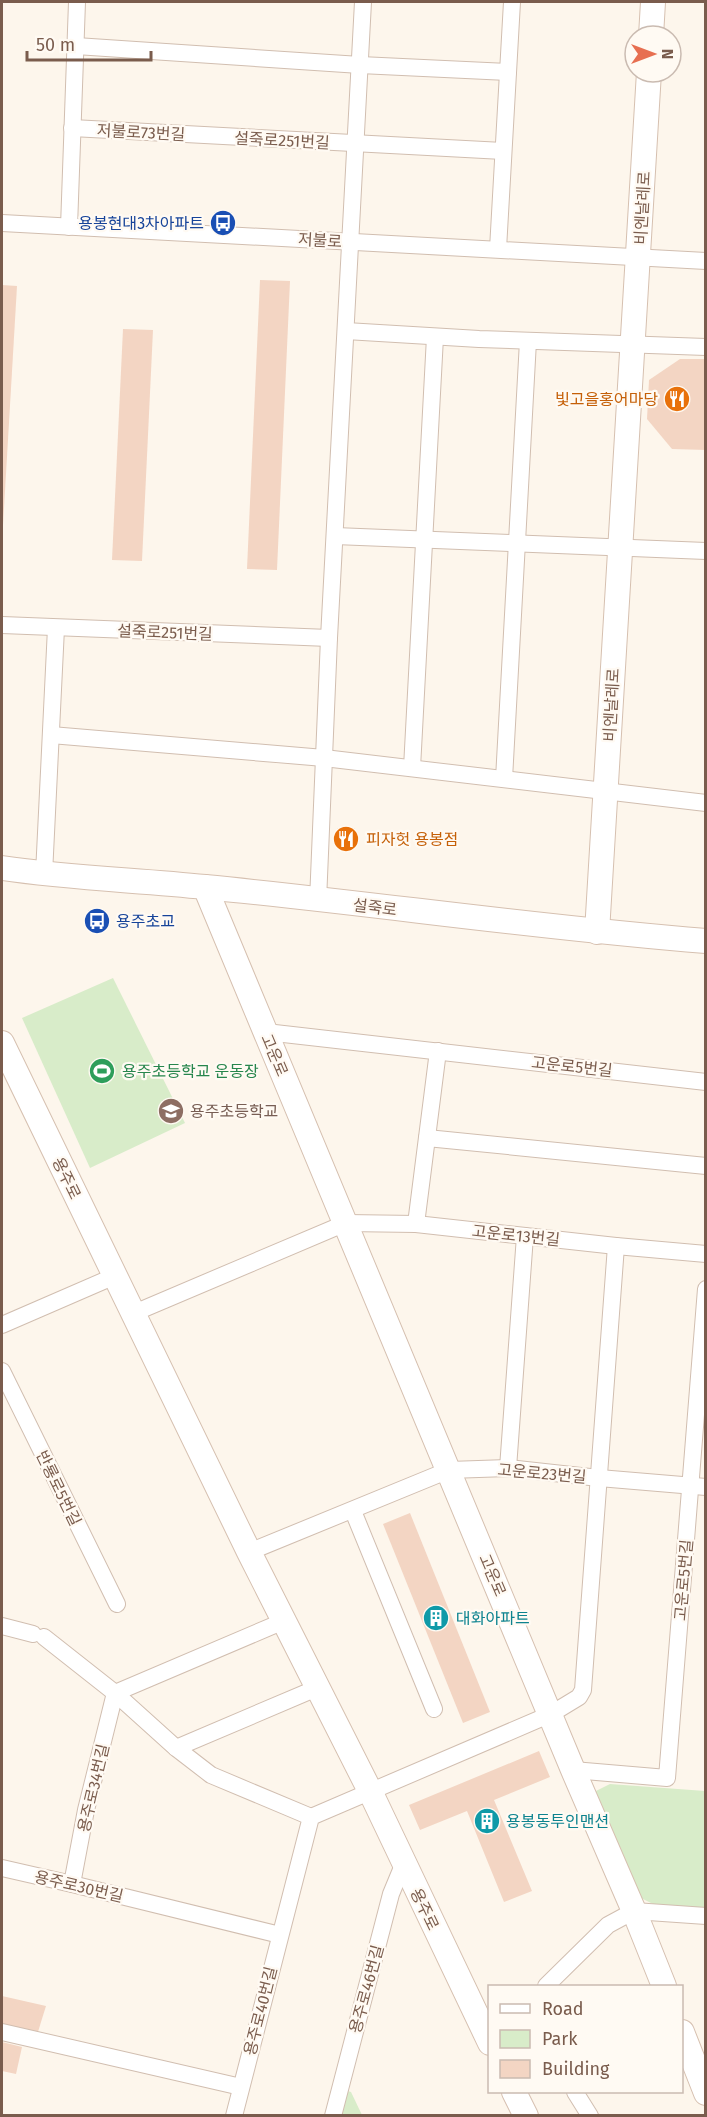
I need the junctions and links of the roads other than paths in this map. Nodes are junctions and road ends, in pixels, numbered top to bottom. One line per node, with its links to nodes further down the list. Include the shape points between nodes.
1 (77, 2): 6 (street, 저불로73번길)
2 (363, 2): 7 (street)
3 (512, 2): 8 (street)
4 (653, 2): 5 (street)
5 (652, 24)
6 (76, 46): 7 (street); 10 (street, 저불로73번길)
7 (360, 64): 8 (street); 12 (street)
8 (508, 72): 13 (street)
9 (648, 84): 18 (street, 비엔날레로)
10 (72, 128): 11 (street, 저불로73번길); 15 (street, 저불로73번길)
11 (209, 136): 12 (street, 설죽로251번길)
12 (355, 144): 13 (street, 설죽로251번길); 16 (street)
13 (503, 151): 17 (street)
14 (2, 223): 15 (street, 저불로)
15 (69, 227): 16 (street, 저불로)
16 (350, 241): 17 (street, 저불로); 20 (street)
17 (498, 249): 18 (street, 저불로)
18 (639, 256): 19 (street, 저불로); 23 (street, 비엔날레로)
19 (705, 261)
20 (346, 332): 21 (street); 25 (street)
21 (435, 337): 22 (street); 26 (street)
22 (528, 341): 23 (street); 27 (street)
23 (633, 345): 24 (street); 28 (street, 비엔날레로)
24 (705, 347)
25 (334, 536): 26 (street); 32 (street)
26 (424, 540): 27 (street); 35 (street)
27 (517, 544): 28 (street); 36 (street)
28 (620, 548): 29 (street); 37 (street, 비엔날레로)
29 (705, 551)
30 (2, 625): 31 (street, 설죽로251번길)
31 (56, 628): 32 (street, 설죽로251번길); 33 (street)
32 (329, 638): 34 (street)
33 (51, 735): 34 (street); 40 (street)
34 (324, 758): 35 (street); 42 (street)
35 (412, 768): 36 (street)
36 (504, 779): 37 (street)
37 (606, 791): 38 (street); 43 (street, 비엔날레로)
38 (705, 803)
39 (2, 868): 40 (street, 설죽로)
40 (44, 874): 41 (street, 설죽로)
41 (205, 887): 42 (street, 설죽로); 45 (street, 고운로)
42 (318, 901): 43 (street, 설죽로)
43 (597, 932): 44 (street, 설죽로)
44 (705, 941)
45 (266, 1032): 46 (street, 고운로5번길); 51 (street, 고운로)
46 (438, 1051): 48 (street, 고운로5번길); 49 (street)
47 (3, 1052): 56 (street, 용주로)
48 (705, 1082)
49 (427, 1138): 50 (street); 52 (street)
50 (705, 1166)
51 (346, 1223): 52 (street, 고운로13번길); 58 (street); 62 (street, 고운로)
52 (416, 1224): 53 (street, 고운로13번길)
53 (525, 1236): 54 (street, 고운로13번길); 61 (street)
54 (616, 1246): 55 (street, 고운로13번길); 63 (street, 고운로23번길)
55 (705, 1254)
56 (115, 1276): 58 (street, 용주로); 59 (street)
57 (705, 1289): 64 (street, 고운로5번길)
58 (134, 1313): 66 (street, 용주로)
59 (2, 1325)
60 (2, 1371): 67 (street, 반룡로5번길)
61 (508, 1468): 62 (street, 고운로23번길); 63 (street, 고운로23번길)
62 (449, 1470): 65 (street); 73 (street, 고운로)
63 (599, 1478): 64 (street, 고운로23번길); 73 (street, 고운로23번길, via 583,1690 579,1697)
64 (698, 1486): 75 (street, 고운로5번길, via 667,1778)
65 (353, 1511): 66 (street); 72 (street)
66 (249, 1552): 68 (street, 용주로)
67 (117, 1604)
68 (284, 1621): 70 (street, 용주로); 71 (street)
69 (2, 1626): 71 (street, via 38,1635)
70 (317, 1688): 74 (street); 76 (street, 용주로)
71 (115, 1693): 74 (street); 80 (street, 용주로34번길)
72 (434, 1709)
73 (551, 1714): 75 (street, 고운로); 76 (street)
74 (176, 1748): 77 (street, via 211,1775)
75 (573, 1770): 81 (street, 고운로)
76 (370, 1791): 77 (street); 78 (street, 용주로)
77 (311, 1817): 83 (street, 용주로40번길)
78 (403, 1864): 86 (street, 용주로); 94 (street, 용주로46번길, via 391,1894)
79 (2, 1868): 80 (street, 용주로30번길)
80 (72, 1884): 83 (street, 용주로30번길)
81 (634, 1911): 82 (street); 84 (street, via 608,1925); 85 (street, 고운로)
82 (705, 1916)
83 (280, 1935): 89 (street, 용주로40번길)
84 (547, 1985)
85 (664, 1985)
86 (487, 2031)
87 (2, 2032): 89 (street)
88 (683, 2037): 92 (street)
89 (241, 2086): 93 (street, 용주로40번길)
90 (515, 2093): 95 (street)
91 (576, 2093): 96 (street)
92 (705, 2093)
93 (234, 2115)
94 (333, 2115)
95 (526, 2115)
96 (590, 2115)

